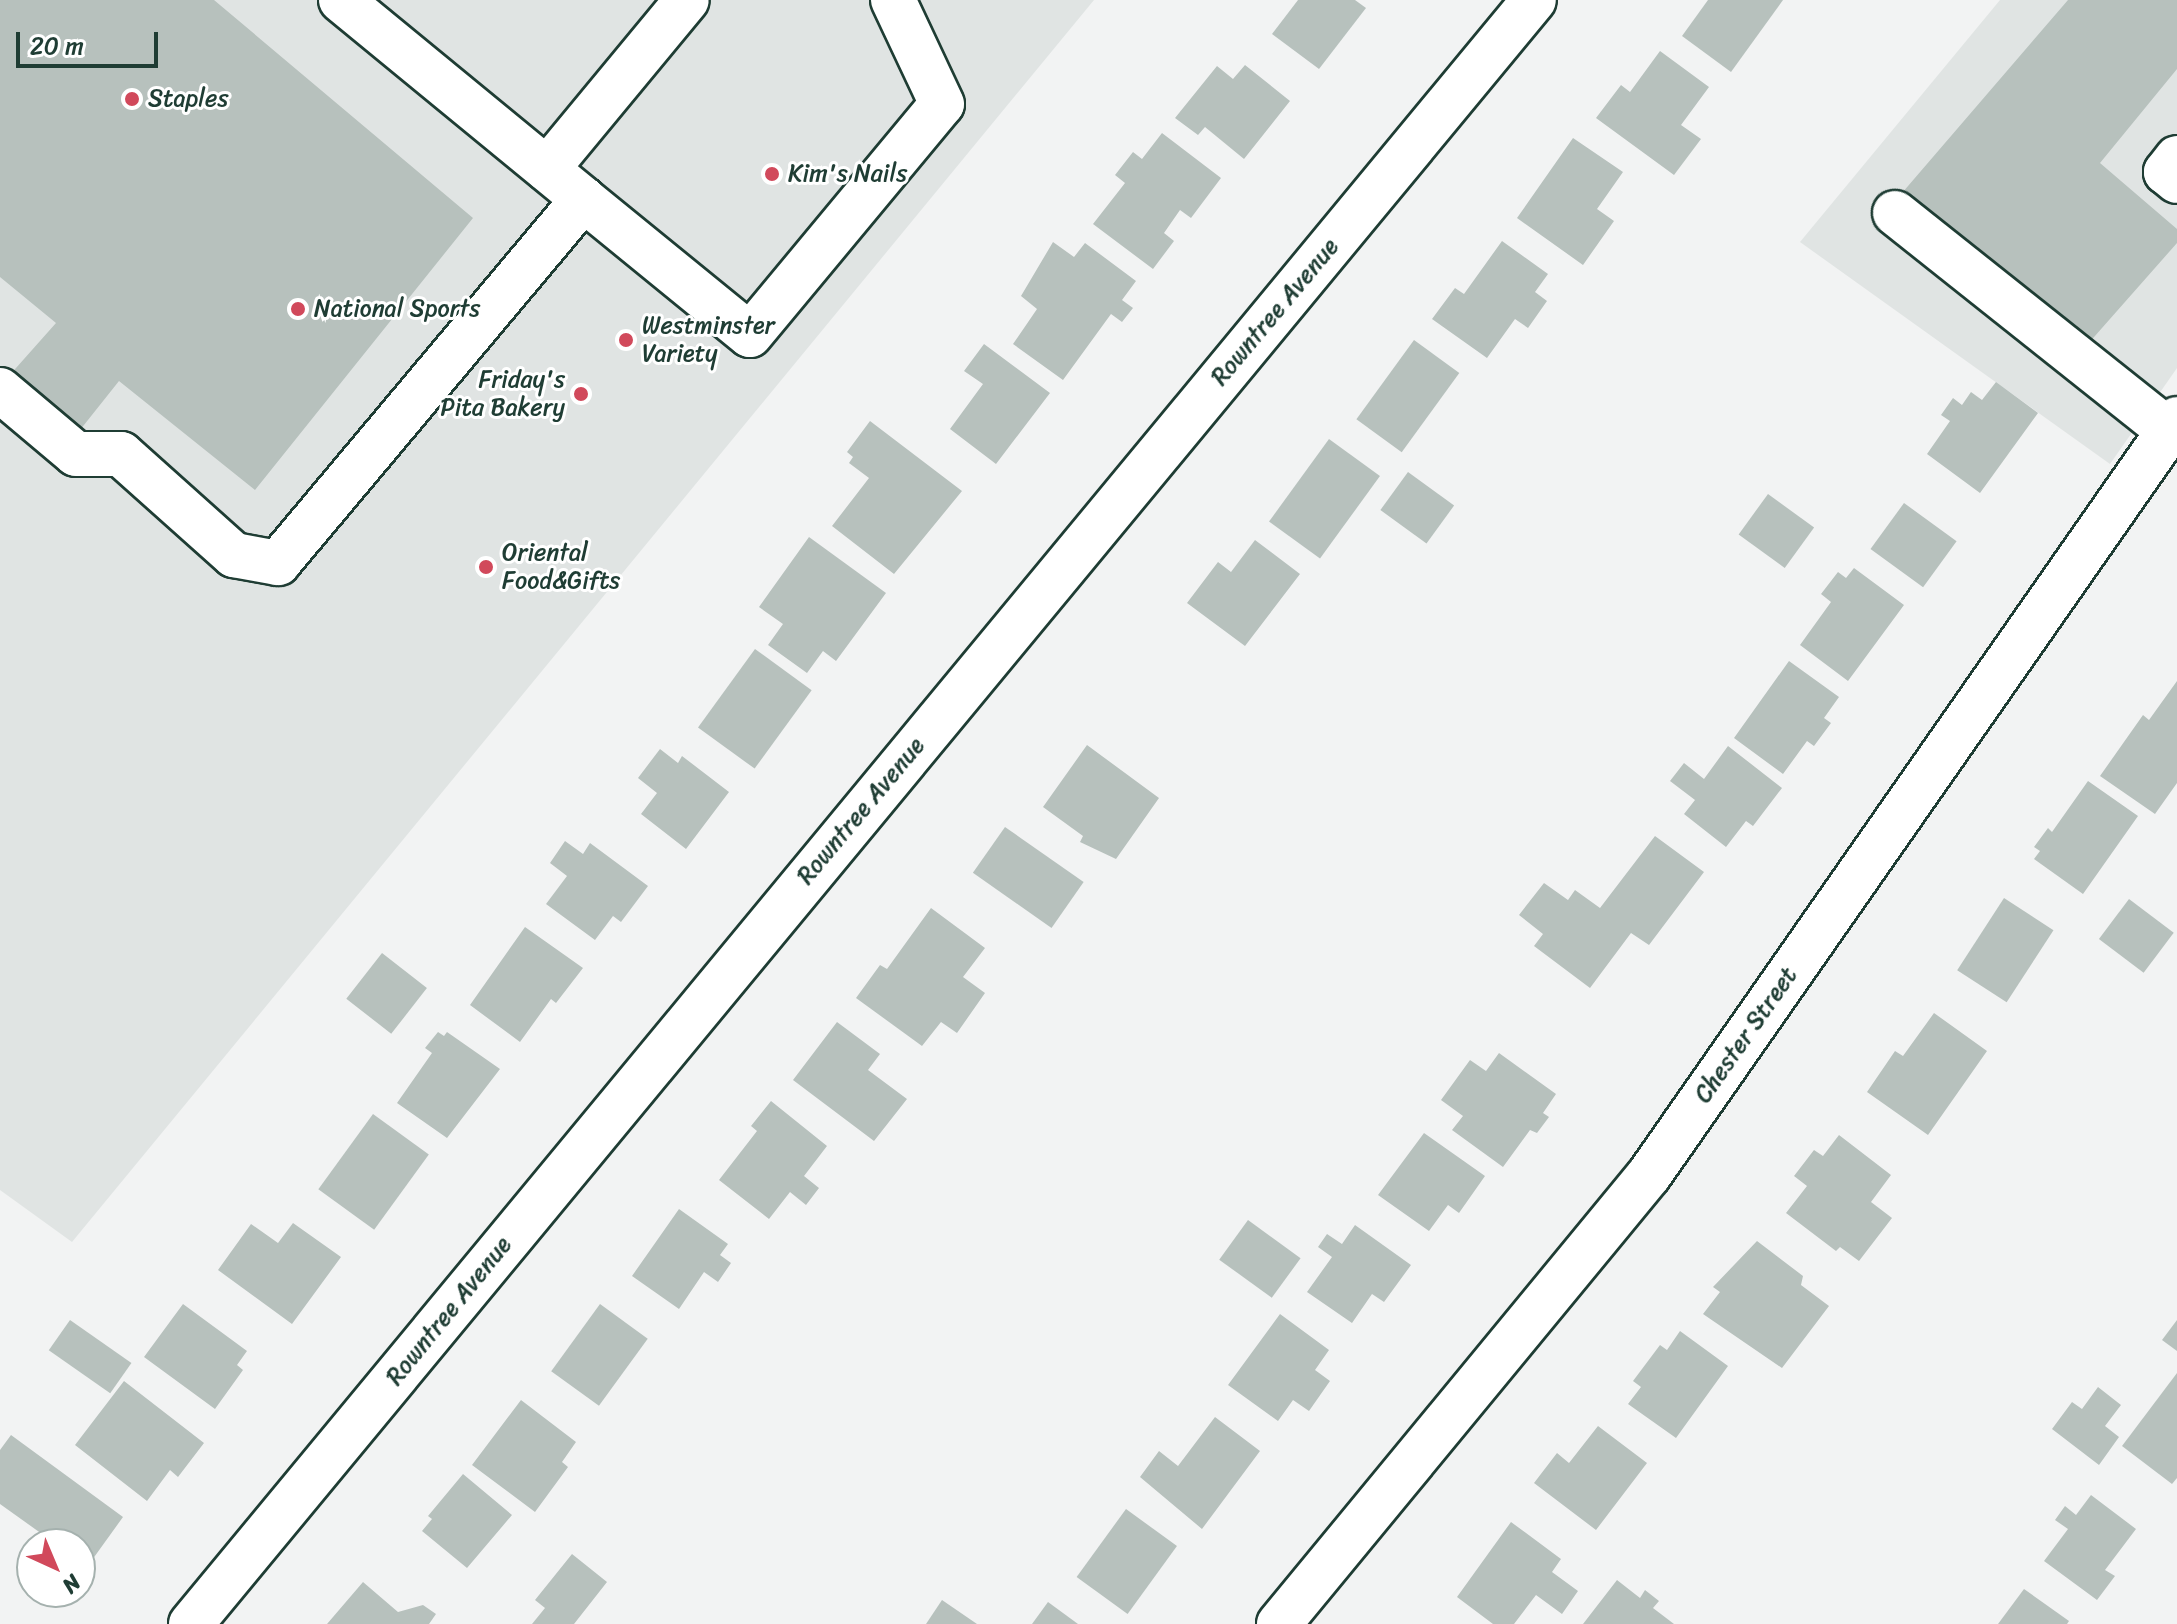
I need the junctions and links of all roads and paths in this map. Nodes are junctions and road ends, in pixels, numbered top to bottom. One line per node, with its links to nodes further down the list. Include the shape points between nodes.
1 (341, 0): 6 (street)
2 (687, 0): 6 (street)
3 (893, 0): 8 (street, via 942,104 750,335)
4 (1534, 0): 12 (street, Rowntree Avenue)
5 (2177, 158): 7 (street, via 2166,172)
6 (547, 169): 8 (street)
7 (2177, 181)
8 (583, 199): 10 (street, via 278,563 234,555 121,454 76,454)
9 (1895, 213): 11 (street)
10 (0, 390)
11 (2173, 425): 13 (street, Chester Street, via 1649,1175)
12 (191, 1624)
13 (1279, 1624)

